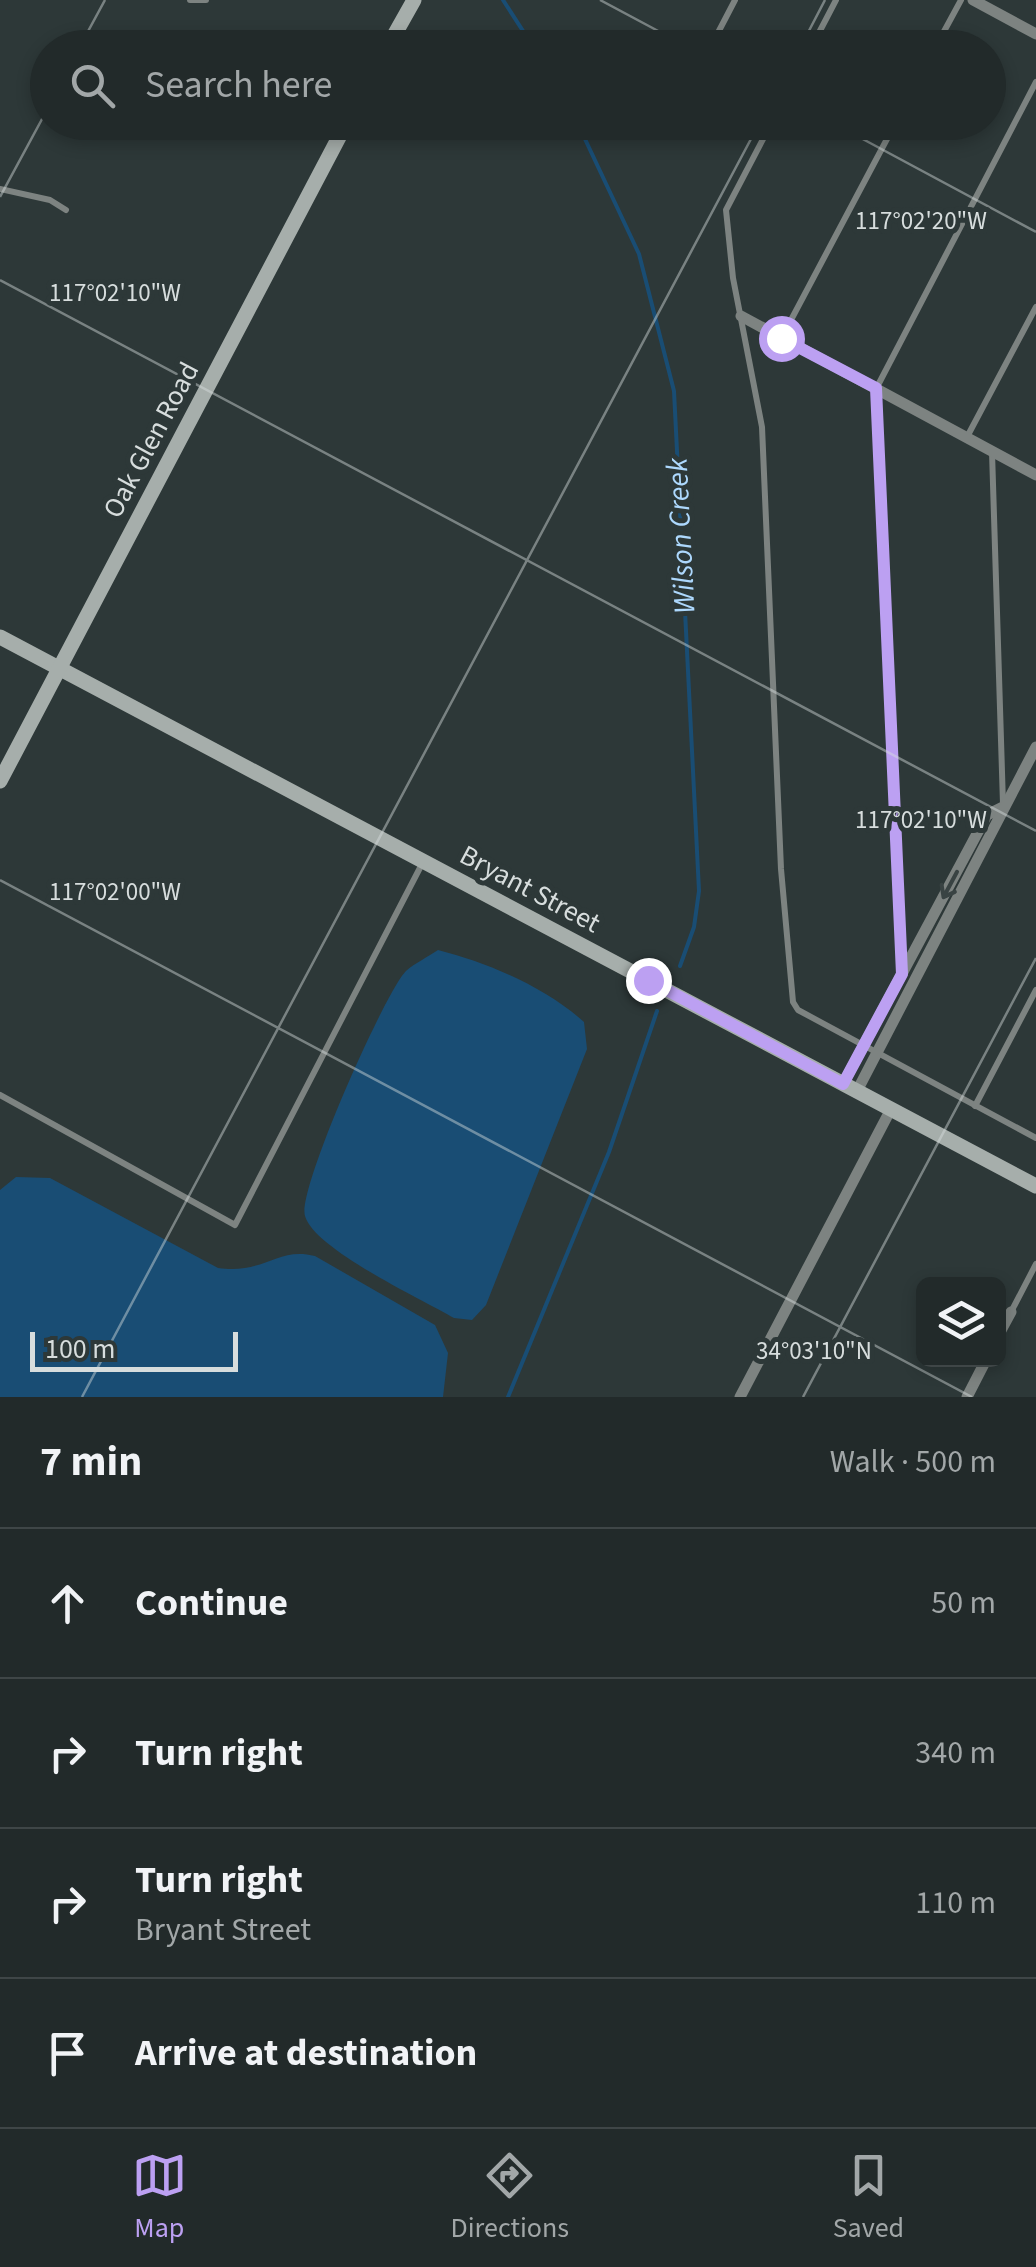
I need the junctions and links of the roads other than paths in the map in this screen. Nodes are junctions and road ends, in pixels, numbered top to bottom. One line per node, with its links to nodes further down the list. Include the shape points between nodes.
1 (190, 0): 2 (lane)
2 (206, 0)
3 (414, 0): 8 (main road)
4 (735, 0): 9 (lane)
5 (836, 0): 10 (lane)
6 (961, 0): 11 (lane)
7 (973, 0): 12 (street)
8 (397, 30)
9 (719, 30)
10 (820, 30)
11 (945, 30)
12 (1036, 34)
13 (1036, 82): 14 (lane)
14 (1006, 139)
15 (338, 140): 29 (main road, Oak Glen Road)
16 (763, 140): 22 (lane, via 726,210)
17 (886, 140): 23 (lane)
18 (1006, 140): 24 (lane)
19 (0, 188): 20 (lane)
20 (66, 210)
21 (1036, 307): 25 (lane)
22 (741, 316): 23 (street); 37 (lane, via 762,426 792,1002)
23 (781, 338): 24 (street)
24 (876, 388): 25 (street); 34 (lane)
25 (967, 438): 26 (street)
26 (992, 451): 27 (street); 32 (lane)
27 (1036, 474)
28 (0, 637): 29 (main road, Bryant Street)
29 (59, 669): 31 (main road, Oak Glen Road); 33 (main road, Bryant Street)
30 (1036, 747): 32 (street)
31 (0, 781)
32 (1003, 807): 34 (street, one-way to 34, via 987,814); 35 (street)
33 (424, 861): 39 (main road, Bryant Street); 40 (lane, via 235,1225)
34 (902, 974): 35 (lane); 37 (street)
35 (915, 982): 38 (street)
36 (1036, 990): 41 (lane)
37 (864, 1045): 38 (lane); 39 (street)
38 (878, 1053): 39 (street); 41 (lane)
39 (850, 1087): 42 (main road, Bryant Street)
40 (0, 1095)
41 (975, 1106): 43 (lane)
42 (891, 1109): 44 (main road, Bryant Street); 49 (street)
43 (1036, 1138)
44 (1036, 1186)
45 (1036, 1264): 46 (lane)
46 (1011, 1312): 47 (street)
47 (1006, 1321)
48 (982, 1367): 50 (street)
49 (740, 1397)
50 (967, 1397)

